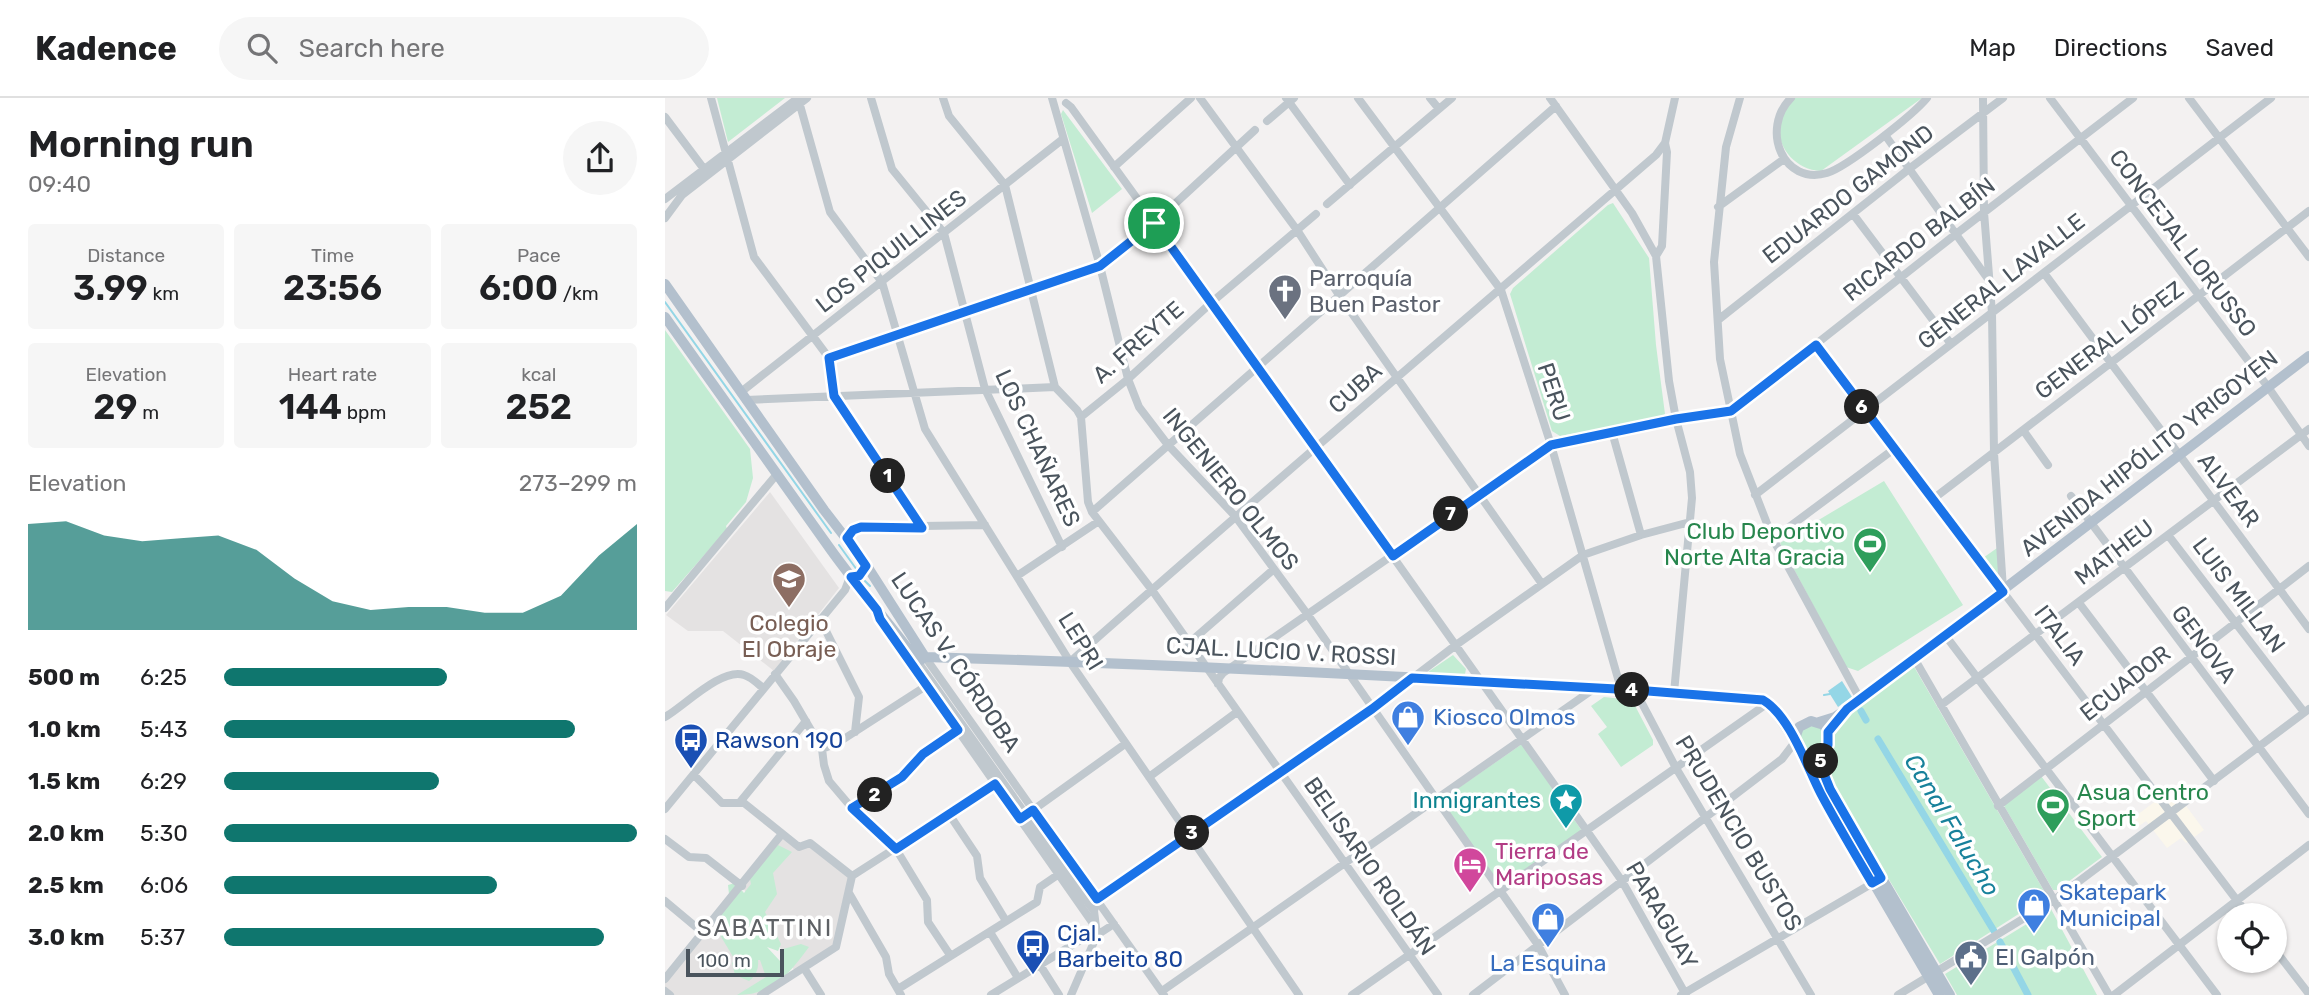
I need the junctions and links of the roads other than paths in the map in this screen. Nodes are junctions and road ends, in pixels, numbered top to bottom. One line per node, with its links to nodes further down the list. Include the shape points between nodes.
1 (711, 98): 38 (street)
2 (807, 98): 22 (street)
3 (871, 98): 59 (street, LOS CHAÑARES, via 892,169)
4 (943, 98): 44 (street, via 949,116)
5 (1191, 98): 40 (street)
6 (1200, 98): 36 (street)
7 (1358, 98): 37 (street, PERU)
8 (1430, 98): 26 (street)
9 (1452, 98): 26 (street)
10 (1550, 98): 25 (street)
11 (1675, 98): 35 (street)
12 (1740, 98): 49 (street, via 1726,146)
13 (1791, 98): 39 (street, via 1775,128)
14 (1927, 98): 31 (street)
15 (1983, 98): 27 (street)
16 (2003, 98): 27 (street, EDUARDO GAMOND)
17 (2050, 98): 32 (street, CONCEJAL LORUSSO)
18 (2133, 98): 32 (street, RICARDO BALBÍN)
19 (2189, 98): 33 (street)
20 (2271, 98): 33 (street, GENERAL LAVALLE)
21 (1290, 99): 29 (street); 43 (street)
22 (799, 100): 38 (street); 67 (street, via 830,212)
23 (1052, 101): 24 (street); 34 (street, INGENIERO OLMOS)
24 (1069, 101): 40 (street, PARAGUAY)
25 (1556, 106): 45 (street); 50 (street)
26 (1439, 109): 37 (street)
27 (1983, 114): 41 (street, EDUARDO GAMOND); 52 (street)
28 (665, 117): 42 (street)
29 (1266, 121)
30 (1255, 130): 36 (street)
31 (1885, 135): 39 (street, via 1827,173 1796,169); 41 (street)
32 (2080, 138): 48 (street, CONCEJAL LORUSSO); 52 (street, RICARDO BALBÍN)
33 (2219, 138): 48 (street, GENERAL LAVALLE); 57 (street)
34 (1063, 139): 44 (street, LOS PIQUILLINES); 63 (street, INGENIERO OLMOS)
35 (1665, 143): 45 (street, CUBA); 61 (street, via 1662,246)
36 (1236, 147): 56 (street); 58 (street)
37 (1394, 147): 43 (street); 50 (street, PERU)
38 (727, 157): 42 (street); 79 (street, via 754,257)
39 (1784, 159): 49 (street)
40 (1114, 167): 56 (street, PARAGUAY)
41 (1909, 169): 54 (street, EDUARDO GAMOND); 60 (street)
42 (707, 173): 46 (street); 55 (street, via 677,200)
43 (1350, 185): 47 (street)
44 (1005, 186): 59 (street, LOS PIQUILLINES); 70 (street)
45 (1615, 189): 61 (street); 69 (street, CUBA)
46 (665, 199)
47 (1327, 204)
48 (2132, 205): 64 (street, GENERAL LAVALLE); 72 (street, CONCEJAL LORUSSO)
49 (1718, 207): 77 (street, via 1714,262)
50 (1441, 209): 69 (street, PERU); 71 (street)
51 (2309, 211): 57 (street, GENERAL LÓPEZ)
52 (1985, 212): 60 (street, RICARDO BALBÍN); 66 (street)
53 (1316, 214): 58 (street, A. FREYTE)
54 (1853, 214): 65 (street); 77 (street, EDUARDO GAMOND)
55 (665, 218)
56 (1154, 223): 63 (street); 73 (street, PARAGUAY)
57 (2287, 228): 62 (street); 72 (street, GENERAL LÓPEZ)
58 (1297, 230): 71 (street); 73 (street, A. FREYTE)
59 (944, 233): 67 (street, LOS PIQUILLINES); 74 (street, LOS CHAÑARES)
60 (1956, 234): 65 (street, RICARDO BALBÍN); 66 (street)
61 (1656, 256): 97 (street)
62 (2309, 257)
63 (1100, 266): 70 (street); 87 (street, INGENIERO OLMOS)
64 (2044, 272): 75 (street, GENERAL LAVALLE); 84 (street, ALVEAR)
65 (1901, 278): 80 (street); 81 (street, RICARDO BALBÍN)
66 (1989, 279): 75 (street)
67 (883, 282): 78 (street, LEPRI); 79 (street, LOS PIQUILLINES)
68 (665, 284): 92 (main road, LUCAS V. CÓRDOBA)
69 (1501, 290): 86 (street, CUBA); 103 (street, PERU)
70 (1032, 291): 74 (street); 88 (street)
71 (1339, 295): 85 (street); 86 (street)
72 (2199, 296): 84 (street, GENERAL LÓPEZ); 89 (street, CONCEJAL LORUSSO)
73 (1212, 302): 85 (street, PARAGUAY); 87 (street, A. FREYTE)
74 (965, 313): 78 (street); 90 (street, LOS CHAÑARES)
75 (1992, 313): 80 (street, GENERAL LAVALLE); 107 (street)
76 (665, 317): 110 (main road, LUCAS V. CÓRDOBA)
77 (1718, 320): 94 (street, via 1720,359)
78 (898, 336): 83 (street); 91 (street, LEPRI)
79 (813, 337): 83 (street); 92 (street, LOS PIQUILLINES)
80 (1951, 344): 95 (street, GENERAL LAVALLE)
81 (1816, 345): 94 (street, RICARDO BALBÍN); 95 (street, ITALIA)
82 (2309, 356): 89 (main road, AVENIDA HIPÓLITO YRIGOYEN)
83 (829, 358): 93 (street)
84 (2111, 363): 99 (street, GENERAL LÓPEZ); 108 (street, ALVEAR)
85 (1258, 366): 102 (street); 105 (street, PARAGUAY)
86 (1397, 376): 105 (street, CUBA); 111 (street)
87 (1128, 379): 96 (street, A. FREYTE); 102 (street, INGENIERO OLMOS, via 1139,407)
88 (1055, 387): 90 (street); 96 (street)
89 (2268, 387): 101 (street, CONCEJAL LORUSSO); 108 (main road, AVENIDA HIPÓLITO YRIGOYEN)
90 (985, 389): 91 (street); 127 (street, LOS CHAÑARES)
91 (915, 391): 93 (street); 121 (street, LEPRI, via 925,429)
92 (744, 396): 93 (street); 125 (main road, LUCAS V. CÓRDOBA)
93 (834, 396): 122 (street)
94 (1731, 411): 97 (street); 112 (street)
95 (1865, 411): 106 (street, ITALIA); 112 (street, GENERAL LAVALLE)
96 (1080, 417): 116 (street, BELISARIO ROLDÁN)
97 (1676, 419): 100 (street); 119 (street, via 1690,472)
98 (2309, 429): 101 (street, MATHEU)
99 (2023, 430): 107 (street, GENERAL LÓPEZ); 109 (street)
100 (1612, 432): 103 (street); 123 (street)
101 (2301, 435): 104 (street, CONCEJAL LORUSSO); 115 (street, MATHEU)
102 (1168, 445): 116 (street); 117 (street, INGENIERO OLMOS)
103 (1551, 445): 111 (street); 129 (street, PERU)
104 (2309, 446)
105 (1315, 449): 117 (street, CUBA); 130 (street, PARAGUAY)
106 (1894, 449): 114 (street, ITALIA); 126 (street)
107 (1994, 453): 114 (street, GENERAL LÓPEZ); 140 (street)
108 (2179, 457): 115 (street, ALVEAR); 120 (main road, AVENIDA HIPÓLITO YRIGOYEN)
109 (2048, 465)
110 (777, 474): 128 (main road, LUCAS V. CÓRDOBA); 142 (street)
111 (1479, 494): 130 (street); 137 (street)
112 (1755, 495): 126 (street)
113 (2071, 496): 120 (street, GENOVA)
114 (1933, 499): 140 (street, ITALIA)
115 (2213, 501): 124 (street, MATHEU); 138 (street, ALVEAR)
116 (1092, 512): 118 (street, BELISARIO ROLDÁN)
117 (1235, 516): 134 (street, INGENIERO OLMOS); 139 (street, CUBA)
118 (1099, 521): 127 (street); 139 (street, BELISARIO ROLDÁN)
119 (1691, 522): 123 (street); 170 (street)
120 (2091, 524): 133 (street, GENOVA); 140 (main road, AVENIDA HIPÓLITO YRIGOYEN)
121 (985, 525): 122 (street); 135 (street, LEPRI)
122 (922, 528): 125 (street, via 861,527)
123 (1641, 535): 129 (street)
124 (2168, 535): 133 (street, MATHEU); 146 (street, LUIS MILLAN)
125 (847, 538): 128 (main road, via 834,542); 131 (main road, LUCAS V. CÓRDOBA)
126 (1773, 539): 171 (street)
127 (1062, 547): 135 (street)
128 (831, 550): 136 (main road, LUCAS V. CÓRDOBA)
129 (1583, 555): 137 (street); 167 (street, PERU)
130 (1393, 556): 144 (street); 151 (street, PARAGUAY)
131 (865, 563): 136 (main road, via 862,574); 154 (main road, LUCAS V. CÓRDOBA)
132 (2309, 566): 138 (street, ECUADOR)
133 (2124, 568): 141 (street, MATHEU); 152 (street, GENOVA)
134 (1274, 569): 144 (street, INGENIERO OLMOS); 150 (street)
135 (1017, 576): 155 (street, LEPRI)
136 (851, 577): 143 (main road, LUCAS V. CÓRDOBA); 145 (street)
137 (1542, 584): 151 (street)
138 (2278, 589): 146 (street, ECUADOR); 147 (street, ALVEAR)
139 (1152, 590): 150 (street, BELISARIO ROLDÁN); 155 (street, CUBA)
140 (2003, 592): 148 (main road, AVENIDA HIPÓLITO YRIGOYEN); 149 (street, ITALIA)
141 (2079, 603): 149 (street, MATHEU); 169 (street)
142 (665, 608)
143 (877, 610): 154 (main road, LUCAS V. CÓRDOBA); 164 (street, LUCAS V. CÓRDOBA)
144 (1308, 615): 157 (street); 159 (street, INGENIERO OLMOS)
145 (820, 619): 158 (street); 184 (street, via 859,697)
146 (2235, 622): 152 (street, ECUADOR); 176 (street, LUIS MILLAN)
147 (2309, 629)
148 (1945, 635): 153 (main road, AVENIDA HIPÓLITO YRIGOYEN); 161 (street)
149 (2036, 635): 161 (street, MATHEU); 181 (street, ITALIA)
150 (1189, 642): 156 (street, BELISARIO ROLDÁN)
151 (1456, 645): 160 (street); 162 (street, PARAGUAY)
152 (2190, 657): 169 (street, ECUADOR); 189 (street, GENOVA)
153 (1914, 658): 171 (main road, AVENIDA HIPÓLITO YRIGOYEN); 172 (street)
154 (922, 660): 155 (main road, CJAL. LUCIO V. ROSSI); 207 (street, LUCAS V. CÓRDOBA)
155 (1072, 661): 156 (main road, CJAL. LUCIO V. ROSSI); 187 (street, LEPRI)
156 (1205, 667): 157 (main road, CJAL. LUCIO V. ROSSI); 163 (street, BELISARIO ROLDÁN)
157 (1230, 668): 159 (main road, CJAL. LUCIO V. ROSSI); 163 (street)
158 (775, 674): 165 (street); 179 (street)
159 (1348, 675): 160 (main road, CJAL. LUCIO V. ROSSI); 174 (street, INGENIERO OLMOS)
160 (1412, 678): 162 (main road, CJAL. LUCIO V. ROSSI); 174 (street)
161 (1977, 678): 172 (street, MATHEU); 193 (street)
162 (1482, 681): 166 (main road, CJAL. LUCIO V. ROSSI); 186 (street, PARAGUAY)
163 (1218, 684): 177 (street, BELISARIO ROLDÁN)
164 (926, 685): 183 (street, LUCAS V. CÓRDOBA); 184 (street)
165 (763, 688): 178 (street, via 745,675 733,674); 195 (street)
166 (1595, 688): 167 (main road, CJAL. LUCIO V. ROSSI); 186 (street)
167 (1621, 689): 168 (main road, CJAL. LUCIO V. ROSSI)
168 (1635, 690): 170 (main road, CJAL. LUCIO V. ROSSI); 192 (street, PRUDENCIO BUSTOS)
169 (2146, 690): 181 (street, ECUADOR); 197 (street)
170 (1674, 693): 173 (main road, CJAL. LUCIO V. ROSSI, via 1758,698)
171 (1860, 699): 175 (main road, AVENIDA HIPÓLITO YRIGOYEN)
172 (1941, 705): 201 (street)
173 (1771, 706): 182 (main road, CJAL. LUCIO V. ROSSI, via 1786,720); 188 (main road); 192 (street)
174 (1372, 709): 194 (street); 199 (street, INGENIERO OLMOS)
175 (1847, 709): 180 (main road, AVENIDA HIPÓLITO YRIGOYEN); 185 (main road, AVENIDA HIPÓLITO YRIGOYEN)
176 (2306, 710): 189 (street)
177 (1237, 712): 194 (street, BELISARIO ROLDÁN); 196 (street)
178 (665, 717)
179 (806, 721): 190 (street); 200 (street)
180 (1819, 722): 182 (main road); 185 (main road)
181 (2102, 724): 193 (street, ECUADOR); 204 (street, ITALIA)
182 (1801, 725): 188 (main road, via 1796,732)
183 (958, 730): 198 (street, LUCAS V. CÓRDOBA); 202 (street, via 923,754 902,777)
184 (855, 732): 190 (street)
185 (1828, 732): 191 (main road, via 1828,745)
186 (1521, 738): 199 (street); 209 (street, PARAGUAY)
187 (1125, 744): 196 (street, LEPRI); 207 (street)
188 (1799, 746): 191 (main road, via 1811,755); 208 (street); 220 (main road, via 1821,793)
189 (2258, 747): 197 (street); 206 (street, GENOVA)
190 (822, 749): 202 (street, via 829,781)
191 (1821, 753): 220 (main road, via 1830,789)
192 (1676, 768): 208 (street, PRUDENCIO BUSTOS); 209 (street)
193 (2045, 768): 201 (street, ECUADOR); 215 (street)
194 (1280, 773): 211 (street); 216 (street, BELISARIO ROLDÁN)
195 (694, 775): 200 (street, via 722,803); 203 (street)
196 (1149, 777): 211 (street, LEPRI)
197 (2214, 780): 204 (street)
198 (995, 784): 205 (street); 207 (street, LUCAS V. CÓRDOBA)
199 (1435, 800): 216 (street); 222 (street, INGENIERO OLMOS)
200 (740, 802): 210 (street)
201 (1998, 806): 227 (street)
202 (852, 808): 214 (street)
203 (665, 809)
204 (2170, 813): 215 (street); 225 (street, ITALIA)
205 (949, 814): 214 (street); 230 (street, via 977,856 979,878)
206 (2309, 814)
207 (1027, 815): 217 (street); 224 (street, LUCAS V. CÓRDOBA); 229 (street, LUCAS V. CÓRDOBA)
208 (1705, 817): 219 (street); 236 (street, PRUDENCIO BUSTOS)
209 (1587, 831): 219 (street, PARAGUAY); 222 (street)
210 (781, 835): 218 (street, via 799,847 810,843); 221 (street)
211 (1188, 836): 224 (street); 232 (street, LEPRI)
212 (665, 839): 221 (street, via 689,857 706,858)
213 (2309, 845): 225 (street)
214 (896, 849): 218 (street); 239 (street, via 927,900 928,922)
215 (2112, 857): 227 (street); 237 (street)
216 (1344, 863): 232 (street); 240 (street, BELISARIO ROLDÁN)
217 (1059, 874): 230 (street, via 1040,887 1037,902); 235 (street)
218 (852, 876): 223 (street)
219 (1622, 881): 238 (street); 251 (street, PARAGUAY)
220 (1877, 881): 236 (street); 244 (main road)
221 (741, 886): 233 (street)
222 (1499, 892): 238 (street, INGENIERO OLMOS); 240 (street)
223 (849, 893): 243 (street, via 836,947); 248 (street, via 886,957)
224 (1097, 899): 229 (street); 231 (street, LUCAS V. CÓRDOBA)
225 (2236, 900): 228 (street, ITALIA); 237 (street)
226 (665, 901): 233 (street)
227 (2054, 901): 244 (street); 267 (street)
228 (2238, 903)
229 (1094, 911): 235 (street, LUCAS V. CÓRDOBA)
230 (1006, 922): 234 (street)
231 (1114, 923): 235 (street); 250 (street, LUCAS V. CÓRDOBA)
232 (1252, 928): 250 (street); 258 (street, LEPRI)
233 (702, 932): 246 (street)
234 (990, 932): 239 (street); 245 (street)
235 (1097, 935): 241 (street); 257 (street)
236 (1779, 938): 251 (street); 263 (street, PRUDENCIO BUSTOS)
237 (2178, 944): 267 (street); 268 (street)
238 (1538, 945): 261 (street); 262 (street, INGENIERO OLMOS)
239 (950, 955): 248 (street)
240 (1410, 955): 259 (street); 260 (street, BELISARIO ROLDÁN)
241 (1040, 965): 245 (street); 256 (street)
242 (2287, 966): 249 (street)
243 (804, 968): 253 (street); 254 (street)
244 (1933, 976): 264 (street); 265 (main road); 266 (main road)
245 (1018, 978): 255 (street)
246 (665, 979)
247 (665, 991): 252 (street)
248 (899, 992)
249 (2306, 992)
250 (1163, 993)
251 (1684, 994)
252 (670, 995)
253 (761, 995)
254 (821, 995)
255 (991, 995)
256 (1059, 995)
257 (1071, 995)
258 (1299, 995)
259 (1352, 995)
260 (1438, 995)
261 (1473, 995)
262 (1565, 995)
263 (1811, 995)
264 (1898, 995)
265 (1939, 995)
266 (1950, 995)
267 (2111, 995)
268 (2217, 995)

